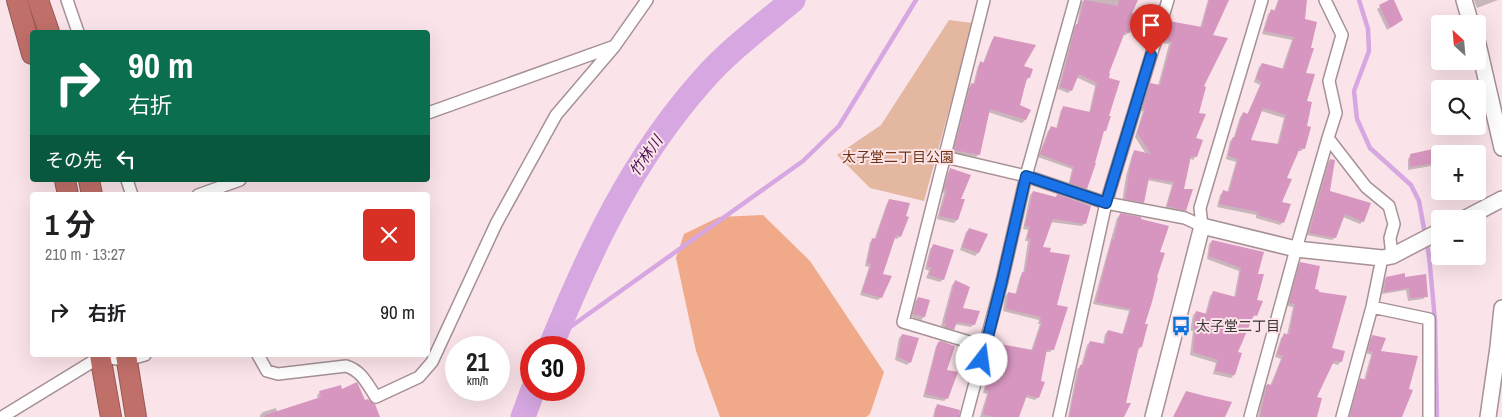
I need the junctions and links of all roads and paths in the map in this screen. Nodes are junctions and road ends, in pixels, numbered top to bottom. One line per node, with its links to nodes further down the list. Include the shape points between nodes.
1 (17, 0): 14 (highway)
2 (38, 0): 12 (highway)
3 (68, 0): 13 (street)
4 (647, 0): 15 (street)
5 (984, 0): 20 (street)
6 (1074, 0): 21 (street)
7 (1168, 0): 25 (street)
8 (1262, 0): 27 (street, via 1200,208)
9 (1325, 0): 18 (street, via 1342,35 1329,81 1336,113)
10 (1464, 0): 11 (street)
11 (1468, 15)
12 (47, 30)
13 (77, 30)
14 (30, 47)
15 (614, 47): 17 (street); 37 (street, via 556,115 496,224 432,362 419,377 376,398 354,368 346,366 278,374 267,371)
16 (1484, 70): 19 (street)
17 (430, 112)
18 (1328, 138): 29 (street); 30 (street, via 1366,187 1389,206 1394,224)
19 (1502, 148)
20 (945, 157): 21 (street); 33 (street, via 904,322)
21 (1026, 176): 25 (street); 33 (street)
22 (234, 182): 23 (street)
23 (206, 192)
24 (1502, 199): 26 (street)
25 (1106, 203): 27 (street, via 1185,218); 42 (street)
26 (1481, 210)
27 (1202, 226): 29 (street); 43 (street)
28 (1431, 235): 30 (street)
29 (1296, 250): 30 (street); 44 (street)
30 (1387, 257): 31 (street)
31 (1372, 306): 45 (street); 46 (street, via 1429,319)
32 (1502, 308): 47 (street)
33 (986, 347): 41 (street)
34 (98, 357): 38 (street)
35 (100, 357): 39 (highway)
36 (133, 357): 40 (highway)
37 (259, 357)
38 (2, 417)
39 (110, 417)
40 (136, 417)
41 (966, 417)
42 (1059, 417)
43 (1153, 417)
44 (1250, 417)
45 (1342, 417)
46 (1429, 417)
47 (1488, 417)

